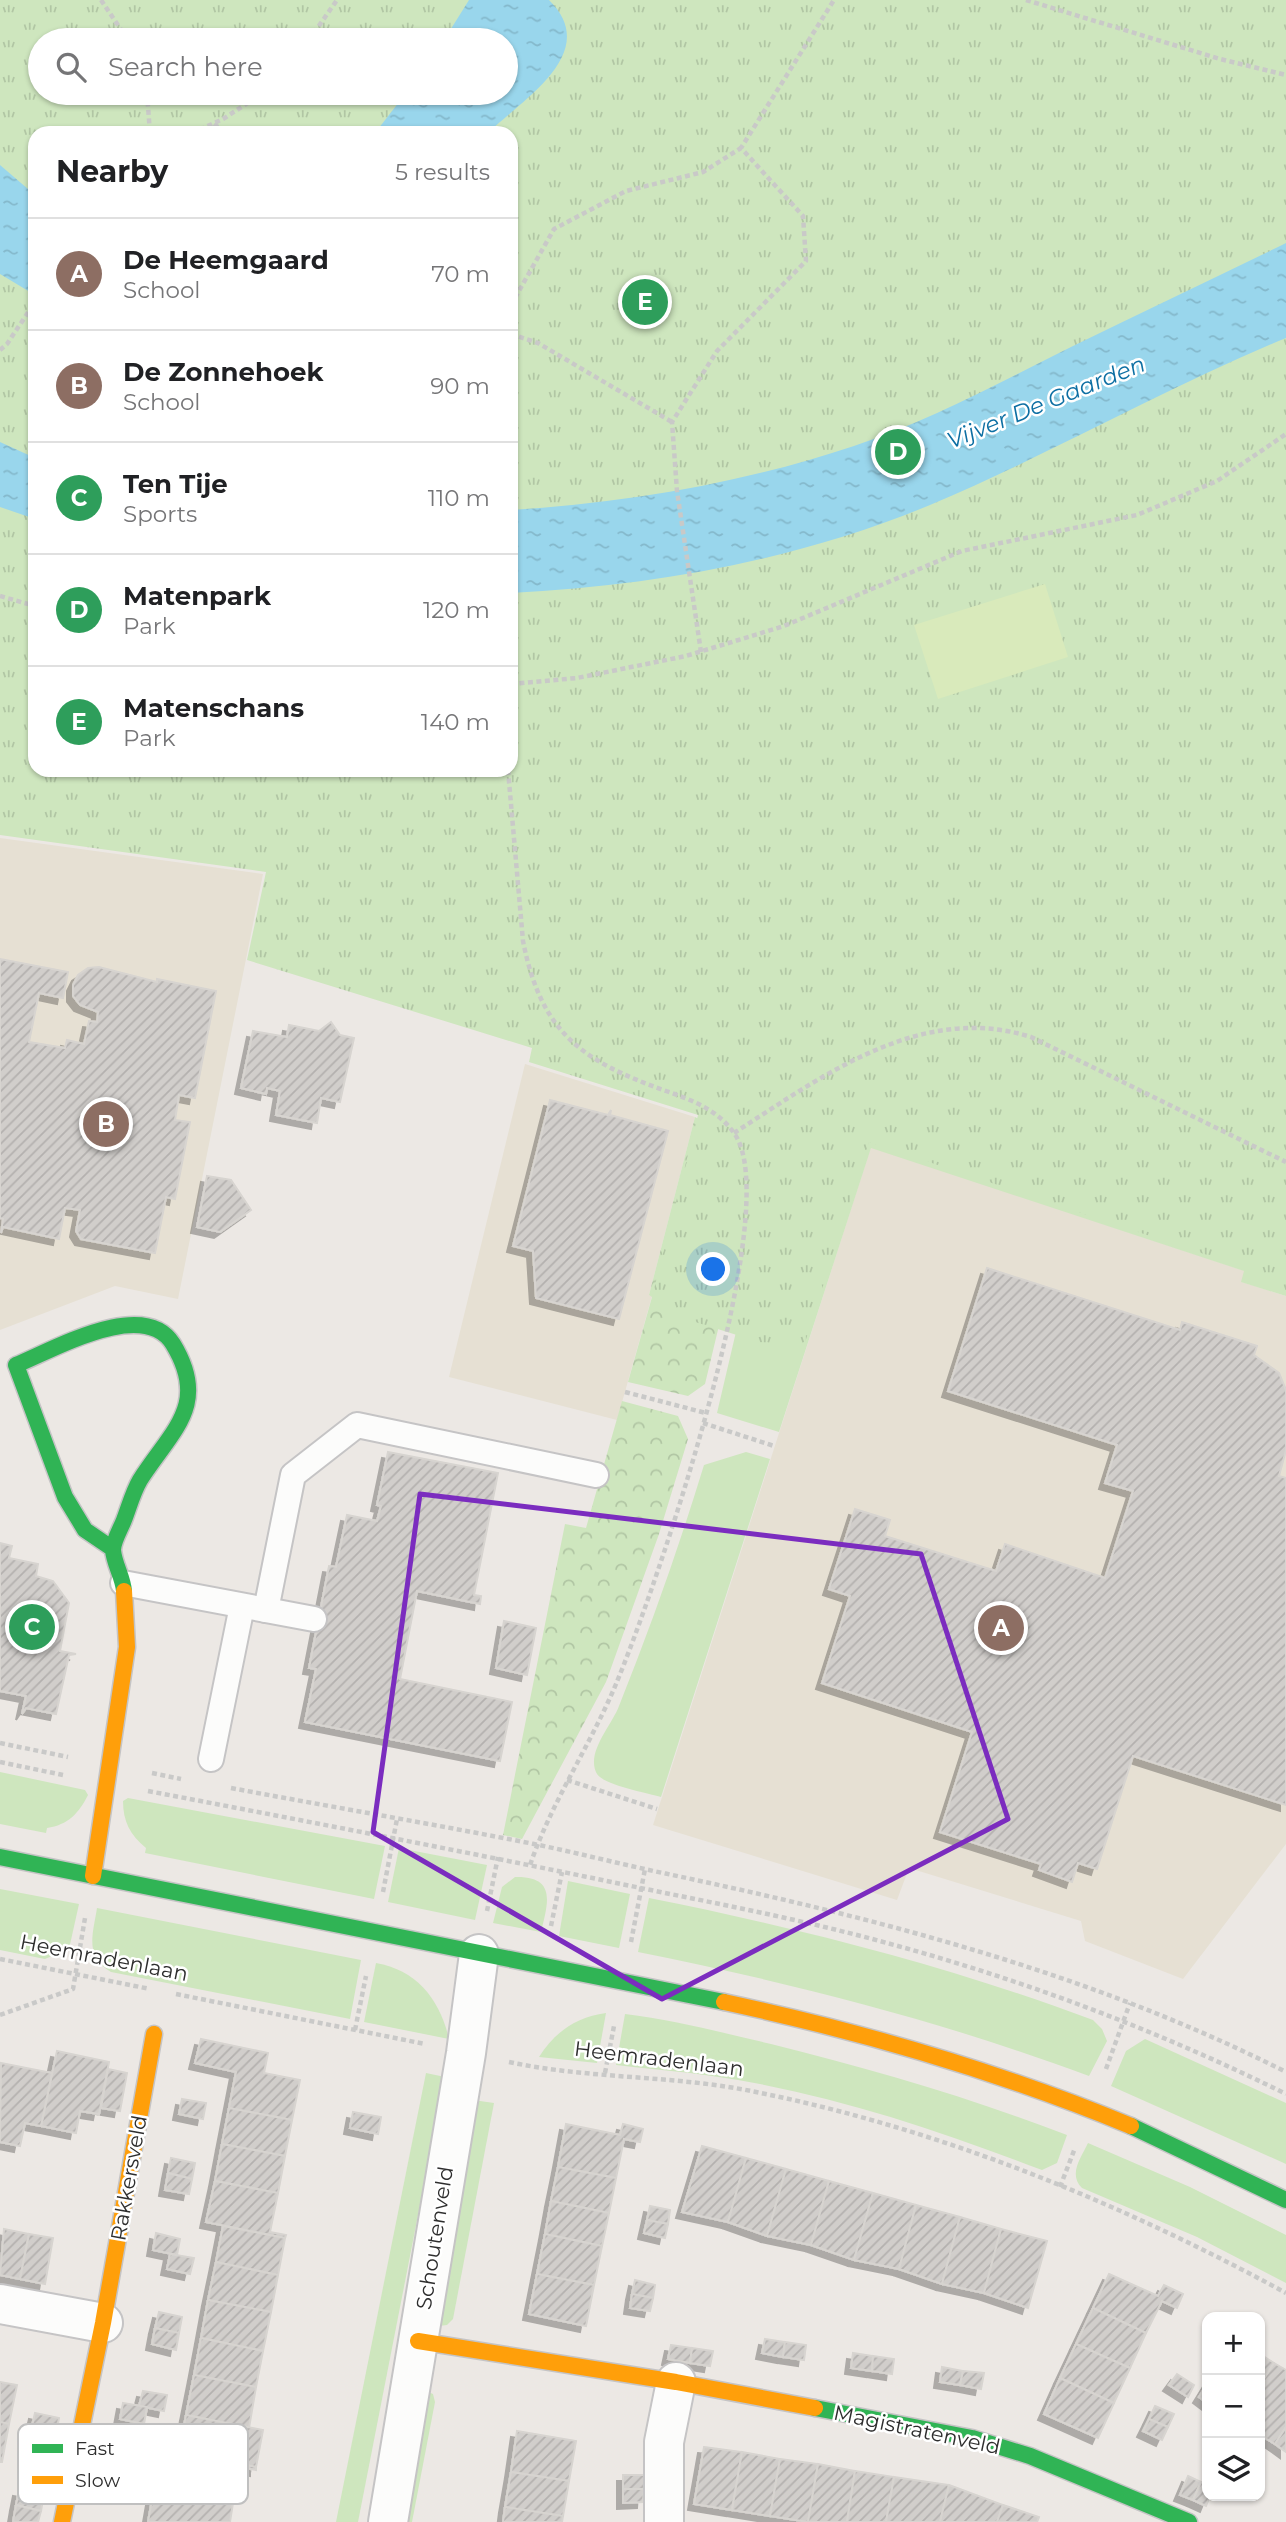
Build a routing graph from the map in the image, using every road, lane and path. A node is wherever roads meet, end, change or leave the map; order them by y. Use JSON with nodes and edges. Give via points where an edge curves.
{"nodes":[{"id":1,"x":101,"y":0,"type":"edge"},
{"id":2,"x":337,"y":0,"type":"edge"},
{"id":3,"x":834,"y":0,"type":"edge"},
{"id":4,"x":1026,"y":0,"type":"edge"},
{"id":5,"x":120,"y":28,"type":"edge"},
{"id":6,"x":317,"y":28,"type":"edge"},
{"id":7,"x":1286,"y":75,"type":"edge"},
{"id":8,"x":148,"y":105,"type":"edge"},
{"id":9,"x":245,"y":105,"type":"edge"},
{"id":10,"x":215,"y":124,"type":"dead end"},
{"id":11,"x":149,"y":126,"type":"edge"},
{"id":12,"x":207,"y":126,"type":"edge"},
{"id":13,"x":217,"y":126,"type":"edge"},
{"id":14,"x":741,"y":148,"type":"junction"},
{"id":15,"x":518,"y":293,"type":"edge"},
{"id":16,"x":28,"y":313,"type":"edge"},
{"id":17,"x":518,"y":336,"type":"edge"},
{"id":18,"x":0,"y":350,"type":"edge"},
{"id":19,"x":672,"y":422,"type":"junction"},
{"id":20,"x":1286,"y":434,"type":"edge"},
{"id":21,"x":0,"y":596,"type":"edge"},
{"id":22,"x":28,"y":604,"type":"edge"},
{"id":23,"x":701,"y":652,"type":"junction"},
{"id":24,"x":518,"y":683,"type":"edge"},
{"id":25,"x":509,"y":777,"type":"edge"},
{"id":26,"x":734,"y":1133,"type":"junction"},
{"id":27,"x":1286,"y":1162,"type":"edge"},
{"id":28,"x":625,"y":1392,"type":"dead end"},
{"id":29,"x":706,"y":1413,"type":"junction"},
{"id":30,"x":703,"y":1423,"type":"junction"},
{"id":31,"x":774,"y":1446,"type":"dead end"},
{"id":32,"x":596,"y":1475,"type":"dead end"},
{"id":33,"x":113,"y":1549,"type":"junction"},
{"id":34,"x":123,"y":1583,"type":"junction"},
{"id":35,"x":242,"y":1605,"type":"junction"},
{"id":36,"x":266,"y":1610,"type":"junction"},
{"id":37,"x":314,"y":1619,"type":"dead end"},
{"id":38,"x":0,"y":1743,"type":"edge"},
{"id":39,"x":211,"y":1759,"type":"dead end"},
{"id":40,"x":0,"y":1762,"type":"edge"},
{"id":41,"x":111,"y":1766,"type":"junction"},
{"id":42,"x":188,"y":1780,"type":"dead end"},
{"id":43,"x":567,"y":1780,"type":"junction"},
{"id":44,"x":108,"y":1784,"type":"junction"},
{"id":45,"x":227,"y":1788,"type":"dead end"},
{"id":46,"x":657,"y":1809,"type":"dead end"},
{"id":47,"x":537,"y":1845,"type":"junction"},
{"id":48,"x":0,"y":1857,"type":"edge"},
{"id":49,"x":498,"y":1857,"type":"junction"},
{"id":50,"x":530,"y":1865,"type":"junction"},
{"id":51,"x":562,"y":1872,"type":"junction"},
{"id":52,"x":93,"y":1876,"type":"junction"},
{"id":53,"x":479,"y":1954,"type":"junction"},
{"id":54,"x":0,"y":1959,"type":"edge"},
{"id":55,"x":543,"y":1968,"type":"junction"},
{"id":56,"x":76,"y":1974,"type":"junction"},
{"id":57,"x":160,"y":1991,"type":"dead end"},
{"id":58,"x":173,"y":1993,"type":"dead end"},
{"id":59,"x":1130,"y":2003,"type":"junction"},
{"id":60,"x":0,"y":2015,"type":"edge"},
{"id":61,"x":1124,"y":2022,"type":"junction"},
{"id":62,"x":154,"y":2034,"type":"dead end"},
{"id":63,"x":466,"y":2053,"type":"junction"},
{"id":64,"x":1286,"y":2072,"type":"edge"},
{"id":65,"x":1286,"y":2094,"type":"edge"},
{"id":66,"x":1286,"y":2200,"type":"edge"},
{"id":67,"x":1286,"y":2293,"type":"edge"},
{"id":68,"x":0,"y":2304,"type":"edge"},
{"id":69,"x":103,"y":2323,"type":"junction"},
{"id":70,"x":418,"y":2341,"type":"junction"},
{"id":71,"x":676,"y":2382,"type":"junction"},
{"id":72,"x":82,"y":2424,"type":"edge"},
{"id":73,"x":66,"y":2504,"type":"edge"},
{"id":74,"x":62,"y":2522,"type":"edge"},
{"id":75,"x":388,"y":2522,"type":"edge"},
{"id":76,"x":664,"y":2522,"type":"edge"},
{"id":77,"x":1189,"y":2522,"type":"edge"}],
"edges":[{"from":1,"to":5,"type":"path"},
{"from":2,"to":6,"type":"path"},
{"from":3,"to":14,"type":"path"},
{"from":4,"to":7,"type":"path"},
{"from":8,"to":11,"type":"path"},
{"from":9,"to":12,"type":"path"},
{"from":10,"to":13,"type":"path"},
{"from":14,"to":15,"type":"path","via":[[703,172],[626,191],[554,229]]},
{"from":14,"to":19,"type":"path","via":[[803,216],[806,261],[717,351]]},
{"from":16,"to":18,"type":"path"},
{"from":17,"to":19,"type":"path","via":[[538,342]]},
{"from":19,"to":23,"type":"path","via":[[677,491]]},
{"from":20,"to":23,"type":"path","via":[[1217,481],[1178,500],[1113,522],[962,551],[784,626]]},
{"from":21,"to":22,"type":"path"},
{"from":23,"to":24,"type":"path","via":[[637,668]]},
{"from":25,"to":26,"type":"path","via":[[523,941],[534,981],[558,1027],[597,1062],[709,1109]]},
{"from":26,"to":27,"type":"path","via":[[875,1050],[937,1031],[992,1028],[1031,1037]]},
{"from":26,"to":29,"type":"path","via":[[746,1170],[745,1219],[731,1314]]},
{"from":28,"to":29,"type":"path"},
{"from":29,"to":30,"type":"path"},
{"from":30,"to":31,"type":"path"},
{"from":30,"to":43,"type":"path","via":[[638,1627],[606,1706]]},
{"from":32,"to":36,"type":"lane","via":[[357,1425],[293,1475]]},
{"from":33,"to":33,"type":"street","via":[[138,1483],[184,1417],[190,1401],[186,1367],[170,1340],[157,1331],[127,1324],[16,1365],[65,1497],[85,1530]]},
{"from":33,"to":34,"type":"street"},
{"from":34,"to":35,"type":"lane"},
{"from":34,"to":41,"type":"street","via":[[127,1647]]},
{"from":35,"to":36,"type":"lane"},
{"from":35,"to":39,"type":"lane"},
{"from":36,"to":37,"type":"lane"},
{"from":38,"to":41,"type":"path"},
{"from":40,"to":44,"type":"path"},
{"from":41,"to":42,"type":"path"},
{"from":41,"to":44,"type":"street"},
{"from":43,"to":46,"type":"path"},
{"from":43,"to":47,"type":"path"},
{"from":44,"to":49,"type":"path"},
{"from":44,"to":52,"type":"street"},
{"from":45,"to":47,"type":"path"},
{"from":47,"to":50,"type":"path"},
{"from":47,"to":59,"type":"path","via":[[914,1931]]},
{"from":48,"to":52,"type":"street"},
{"from":49,"to":50,"type":"path"},
{"from":49,"to":53,"type":"path"},
{"from":50,"to":51,"type":"path"},
{"from":51,"to":55,"type":"path"},
{"from":51,"to":61,"type":"path","via":[[887,1943]]},
{"from":52,"to":53,"type":"street"},
{"from":52,"to":56,"type":"path"},
{"from":53,"to":55,"type":"street"},
{"from":53,"to":63,"type":"street","name":"Schoutenveld"},
{"from":54,"to":56,"type":"path","name":"Heemradenlaan"},
{"from":55,"to":66,"type":"street","via":[[738,2005],[922,2052],[1090,2109]]},
{"from":56,"to":57,"type":"path","name":"Heemradenlaan"},
{"from":56,"to":60,"type":"path","via":[[74,1989]]},
{"from":58,"to":63,"type":"path","name":"Heemradenlaan"},
{"from":59,"to":61,"type":"path"},
{"from":59,"to":64,"type":"path"},
{"from":61,"to":65,"type":"path"},
{"from":62,"to":69,"type":"street","name":"Rakkersveld"},
{"from":63,"to":67,"type":"path","name":"Heemradenlaan","via":[[520,2064],[706,2083],[883,2124],[974,2153],[1116,2210]]},
{"from":63,"to":70,"type":"street","name":"Schoutenveld"},
{"from":68,"to":69,"type":"street"},
{"from":69,"to":72,"type":"street","name":"Rakkersveld"},
{"from":70,"to":71,"type":"street","name":"Magistratenveld"},
{"from":70,"to":75,"type":"street","name":"Schoutenveld"},
{"from":71,"to":76,"type":"street","via":[[664,2442]]},
{"from":71,"to":77,"type":"street","name":"Magistratenveld","via":[[972,2438],[1030,2456]]},
{"from":73,"to":74,"type":"street","name":"Rakkersveld"}]}
